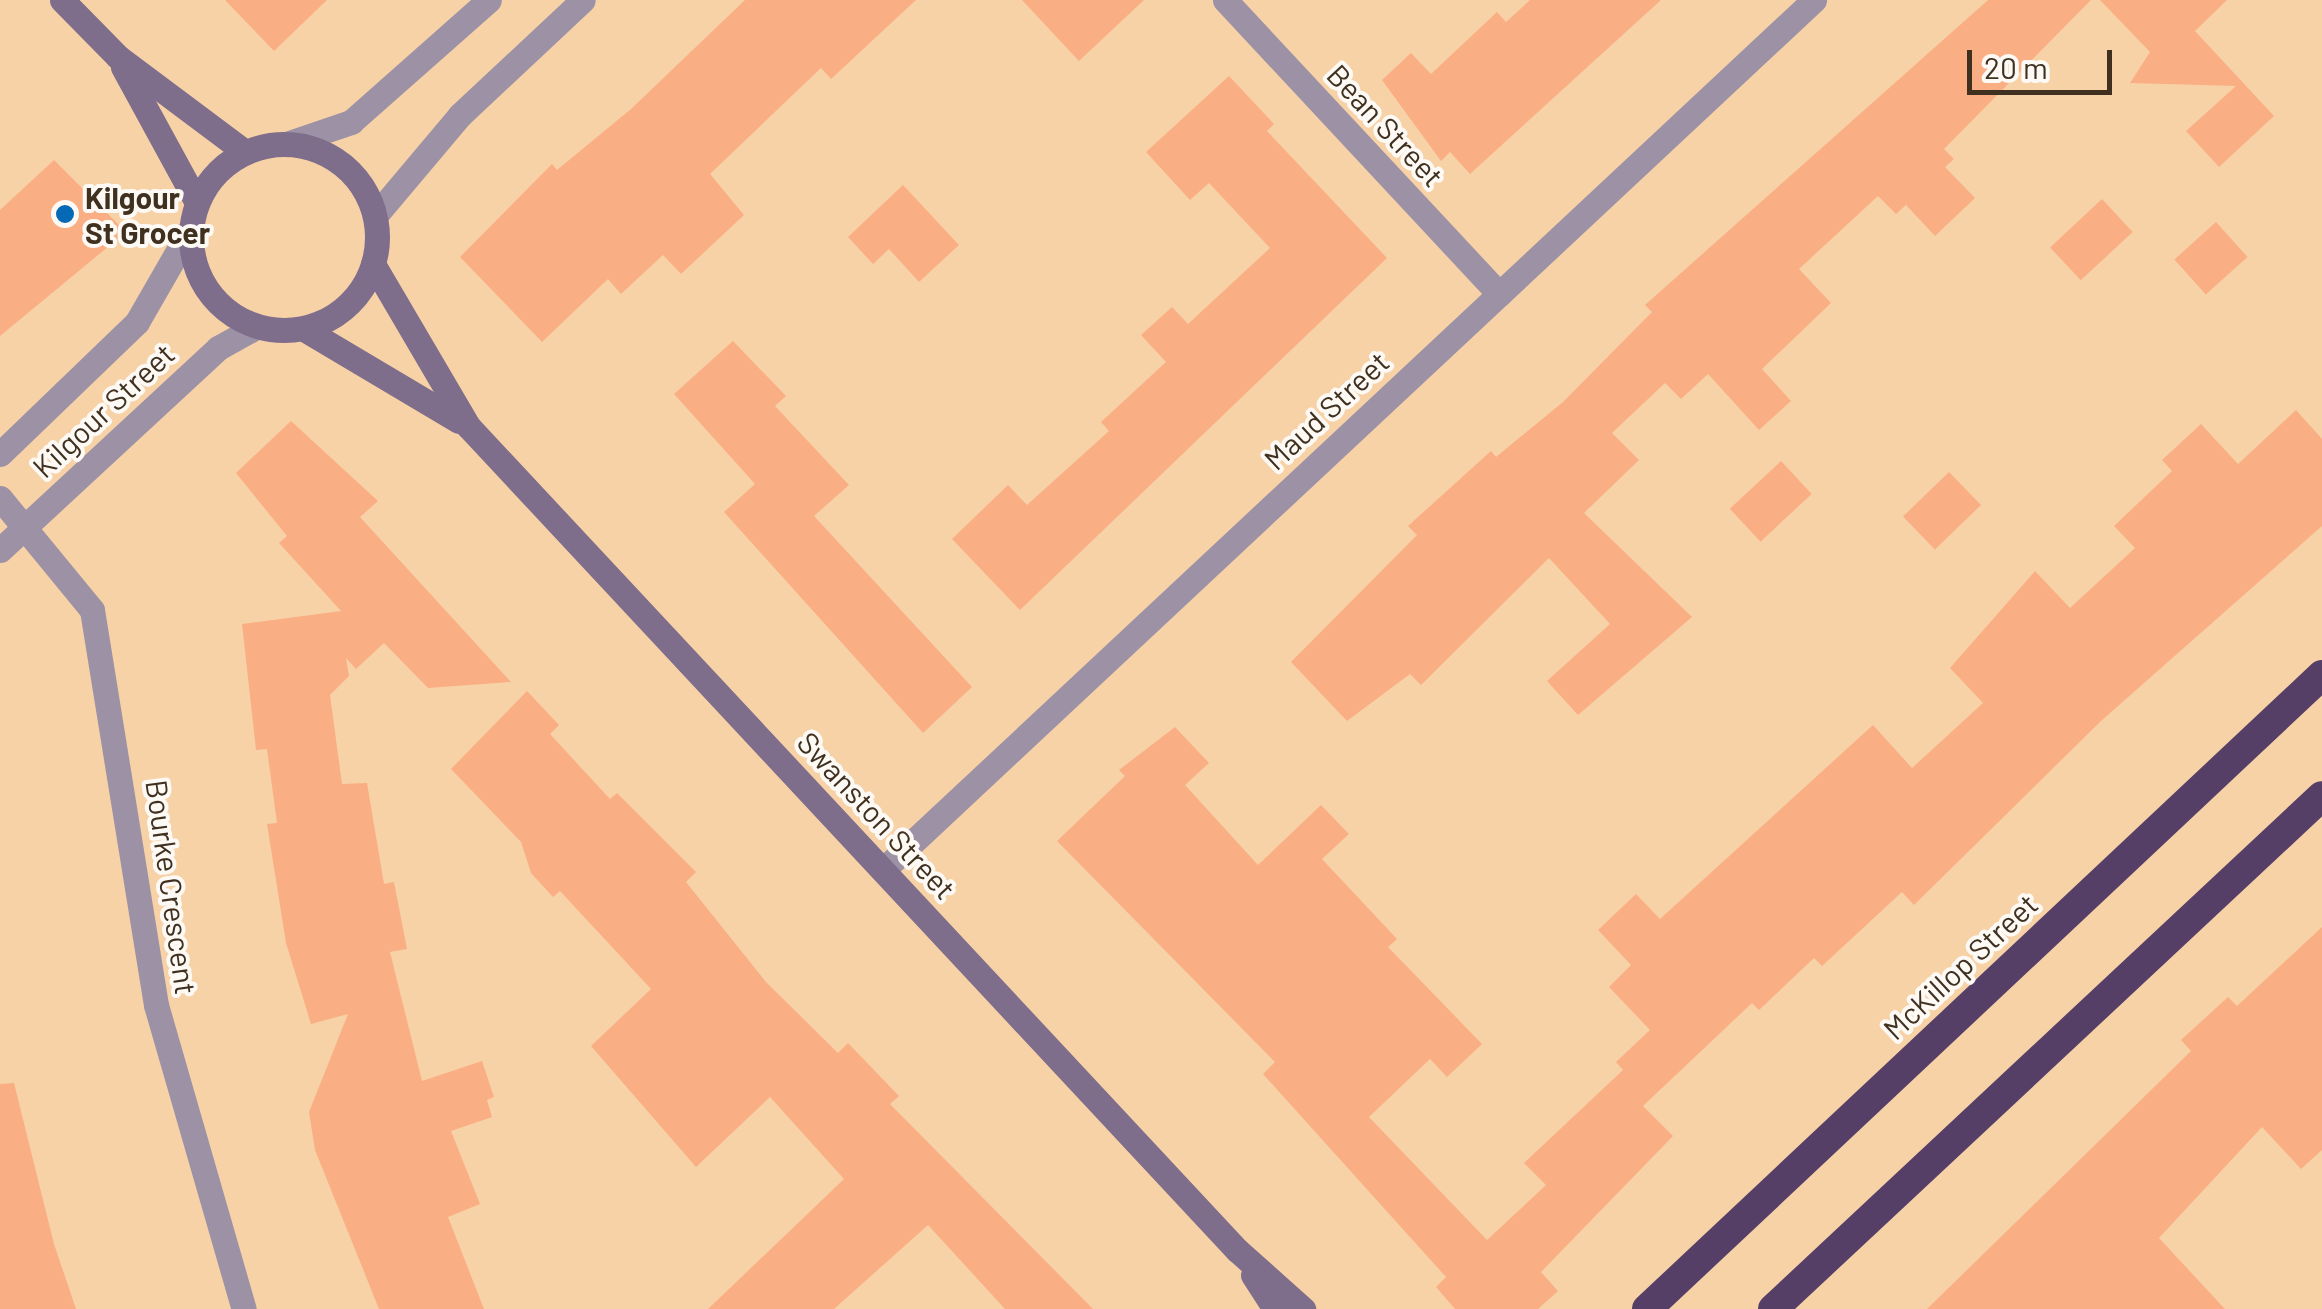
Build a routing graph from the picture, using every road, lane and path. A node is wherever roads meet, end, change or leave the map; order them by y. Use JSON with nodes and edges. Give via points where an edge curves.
{"nodes":[{"id":1,"x":62,"y":0,"type":"edge"},
{"id":2,"x":489,"y":0,"type":"edge"},
{"id":3,"x":583,"y":0,"type":"edge"},
{"id":4,"x":1226,"y":0,"type":"edge"},
{"id":5,"x":1814,"y":0,"type":"edge"},
{"id":6,"x":118,"y":57,"type":"junction"},
{"id":7,"x":286,"y":144,"type":"junction"},
{"id":8,"x":246,"y":152,"type":"junction"},
{"id":9,"x":194,"y":215,"type":"junction"},
{"id":10,"x":375,"y":216,"type":"junction"},
{"id":11,"x":374,"y":264,"type":"junction"},
{"id":12,"x":1499,"y":294,"type":"junction"},
{"id":13,"x":256,"y":326,"type":"junction"},
{"id":14,"x":304,"y":329,"type":"junction"},
{"id":15,"x":468,"y":426,"type":"junction"},
{"id":16,"x":0,"y":454,"type":"edge"},
{"id":17,"x":0,"y":498,"type":"edge"},
{"id":18,"x":25,"y":526,"type":"junction"},
{"id":19,"x":0,"y":550,"type":"edge"},
{"id":20,"x":2322,"y":674,"type":"edge"},
{"id":21,"x":2322,"y":796,"type":"edge"},
{"id":22,"x":884,"y":869,"type":"junction"},
{"id":23,"x":1238,"y":1250,"type":"junction"},
{"id":24,"x":244,"y":1309,"type":"edge"},
{"id":25,"x":1275,"y":1309,"type":"edge"},
{"id":26,"x":1304,"y":1309,"type":"edge"},
{"id":27,"x":1647,"y":1309,"type":"edge"},
{"id":28,"x":1773,"y":1309,"type":"edge"}],
"edges":[{"from":1,"to":6,"type":"street"},
{"from":2,"to":7,"type":"street","via":[[350,122]]},
{"from":3,"to":10,"type":"street","via":[[460,116]]},
{"from":4,"to":12,"type":"street","name":"Bean Street"},
{"from":5,"to":12,"type":"street","name":"Maud Street"},
{"from":6,"to":8,"type":"street"},
{"from":6,"to":9,"type":"street"},
{"from":7,"to":8,"type":"street"},
{"from":7,"to":10,"type":"street","via":[[343,165]]},
{"from":8,"to":9,"type":"street"},
{"from":9,"to":13,"type":"street","via":[[206,289]]},
{"from":9,"to":16,"type":"street","name":"Kilgour Street","via":[[137,322]]},
{"from":10,"to":11,"type":"street"},
{"from":11,"to":14,"type":"street","via":[[347,306]]},
{"from":11,"to":15,"type":"street","name":"Swanston Street"},
{"from":12,"to":22,"type":"street","name":"Maud Street"},
{"from":13,"to":14,"type":"street"},
{"from":13,"to":18,"type":"street","name":"Kilgour Street","via":[[218,348]]},
{"from":14,"to":15,"type":"street","name":"Swanston Street"},
{"from":15,"to":22,"type":"street","name":"Swanston Street"},
{"from":17,"to":18,"type":"street","name":"Bourke Crescent"},
{"from":18,"to":19,"type":"street","name":"Kilgour Street"},
{"from":18,"to":24,"type":"street","name":"Bourke Crescent","via":[[73,577],[97,627],[156,1005],[192,1154]]},
{"from":20,"to":27,"type":"highway","name":"McKillop Street"},
{"from":21,"to":28,"type":"highway"},
{"from":22,"to":23,"type":"street","name":"Swanston Street"},
{"from":23,"to":25,"type":"street","name":"Swanston Street"},
{"from":23,"to":26,"type":"street","name":"Swanston Street"}]}
